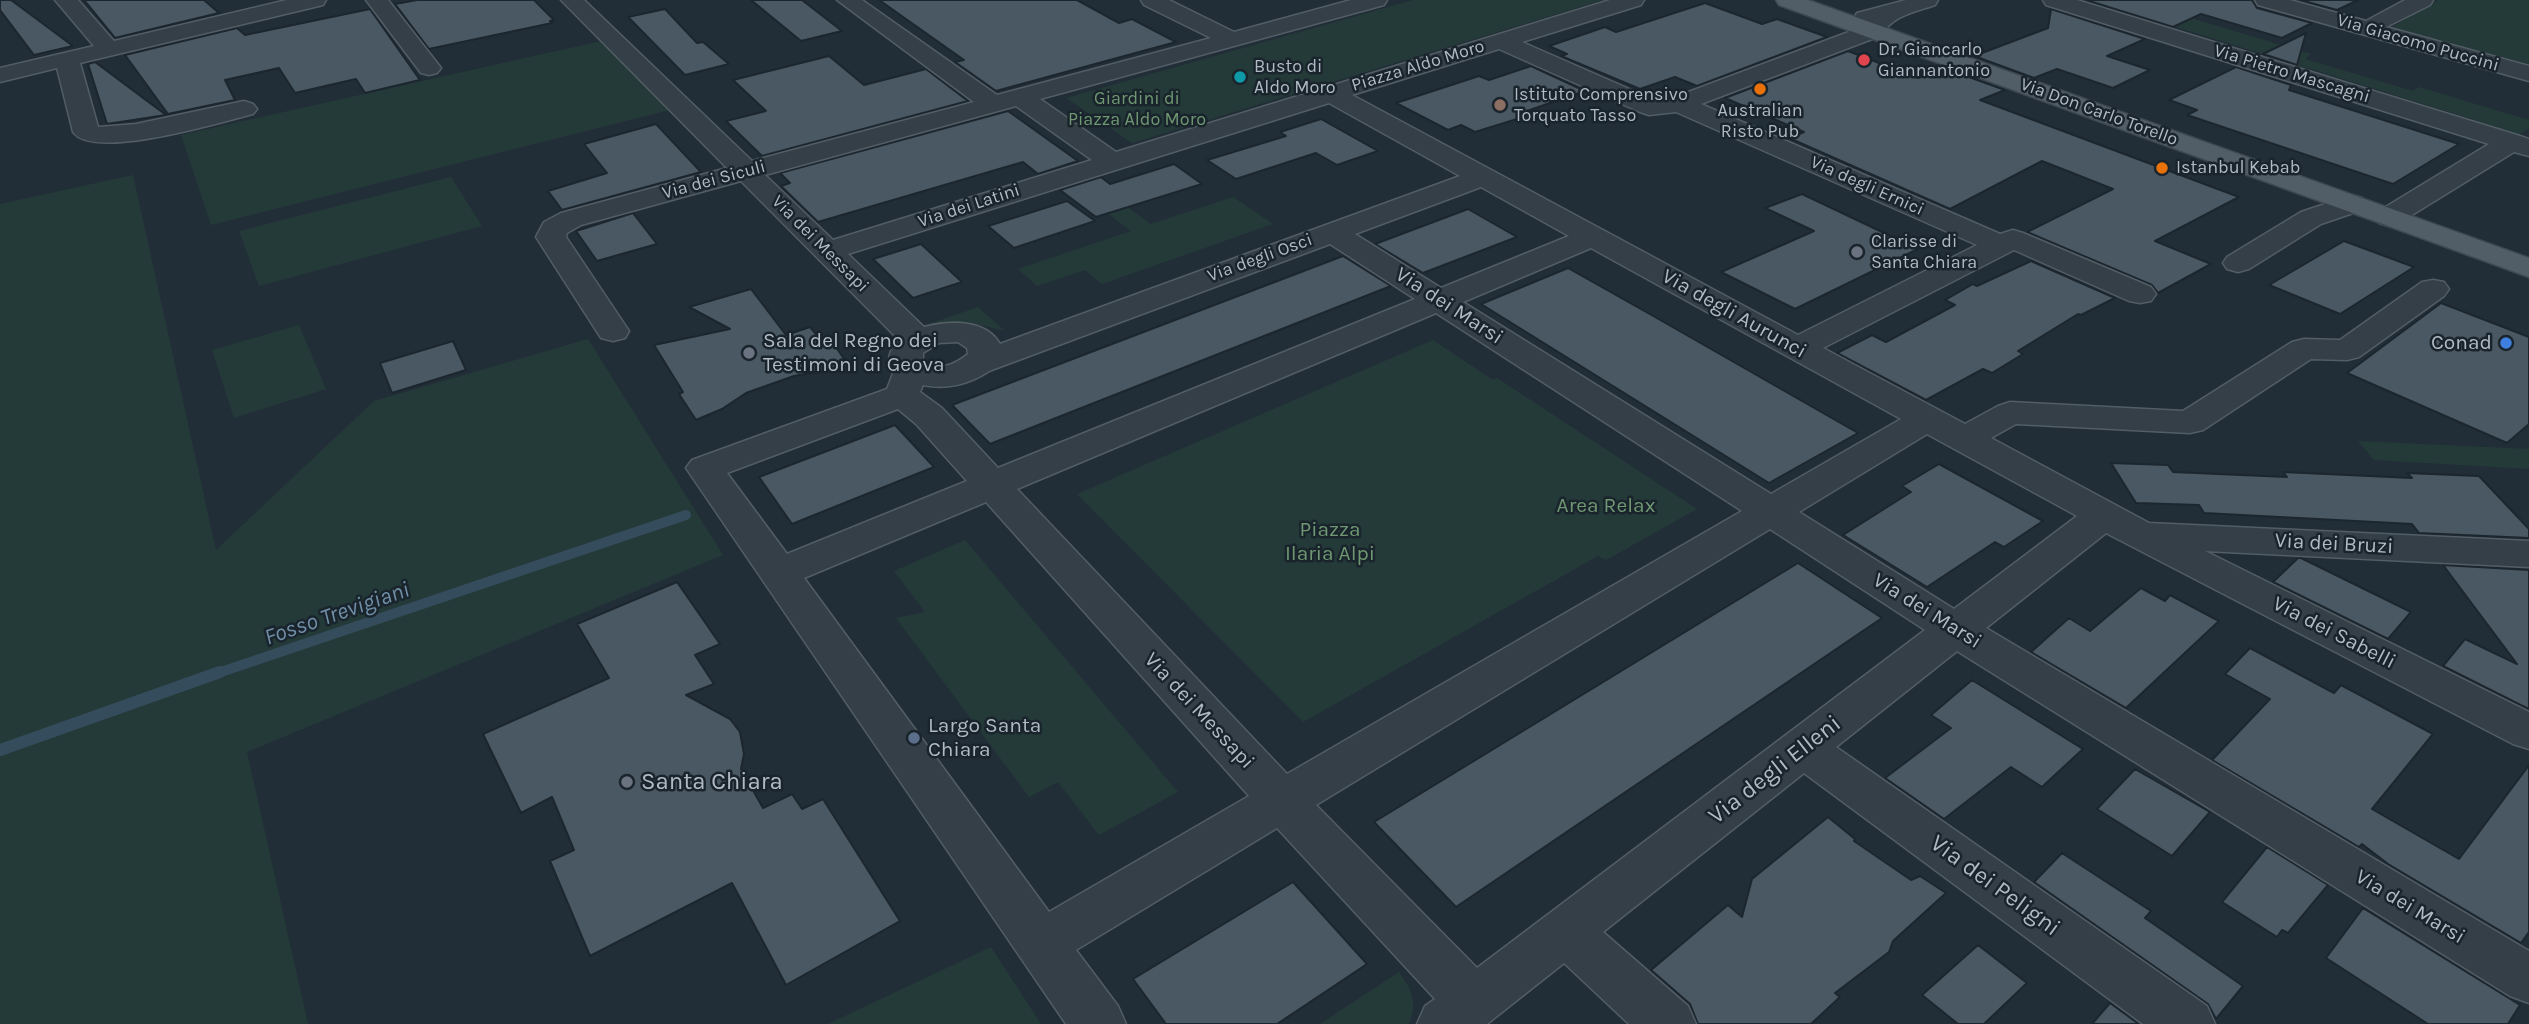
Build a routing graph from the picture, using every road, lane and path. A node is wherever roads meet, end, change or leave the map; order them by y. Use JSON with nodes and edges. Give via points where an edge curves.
{"nodes":[{"id":1,"x":66,"y":0,"type":"edge"},
{"id":2,"x":315,"y":0,"type":"edge"},
{"id":3,"x":377,"y":0,"type":"edge"},
{"id":4,"x":572,"y":0,"type":"edge"},
{"id":5,"x":848,"y":0,"type":"edge"},
{"id":6,"x":1152,"y":0,"type":"edge"},
{"id":7,"x":1376,"y":0,"type":"edge"},
{"id":8,"x":1633,"y":0,"type":"edge"},
{"id":9,"x":1787,"y":0,"type":"edge"},
{"id":10,"x":1927,"y":0,"type":"edge"},
{"id":11,"x":2054,"y":0,"type":"edge"},
{"id":12,"x":2266,"y":0,"type":"edge"},
{"id":13,"x":2422,"y":0,"type":"edge"},
{"id":14,"x":248,"y":7,"type":"edge"},
{"id":15,"x":1881,"y":22,"type":"junction"},
{"id":16,"x":2376,"y":23,"type":"dead end"},
{"id":17,"x":1231,"y":39,"type":"junction"},
{"id":18,"x":1500,"y":41,"type":"junction"},
{"id":19,"x":109,"y":49,"type":"junction"},
{"id":20,"x":67,"y":59,"type":"junction"},
{"id":21,"x":429,"y":68,"type":"dead end"},
{"id":22,"x":2529,"y":74,"type":"edge"},
{"id":23,"x":0,"y":75,"type":"edge"},
{"id":24,"x":1329,"y":93,"type":"junction"},
{"id":25,"x":1019,"y":96,"type":"junction"},
{"id":26,"x":992,"y":103,"type":"junction"},
{"id":27,"x":1679,"y":104,"type":"junction"},
{"id":28,"x":244,"y":108,"type":"dead end"},
{"id":29,"x":2523,"y":145,"type":"edge"},
{"id":30,"x":1111,"y":161,"type":"junction"},
{"id":31,"x":748,"y":171,"type":"junction"},
{"id":32,"x":1482,"y":177,"type":"junction"},
{"id":33,"x":2352,"y":204,"type":"junction"},
{"id":34,"x":2389,"y":217,"type":"junction"},
{"id":35,"x":1332,"y":232,"type":"junction"},
{"id":36,"x":1592,"y":237,"type":"junction"},
{"id":37,"x":2001,"y":244,"type":"junction"},
{"id":38,"x":827,"y":251,"type":"junction"},
{"id":39,"x":2238,"y":263,"type":"dead end"},
{"id":40,"x":2529,"y":268,"type":"edge"},
{"id":41,"x":2433,"y":289,"type":"dead end"},
{"id":42,"x":2140,"y":294,"type":"dead end"},
{"id":43,"x":1438,"y":300,"type":"junction"},
{"id":44,"x":613,"y":331,"type":"dead end"},
{"id":45,"x":1798,"y":348,"type":"junction"},
{"id":46,"x":981,"y":353,"type":"junction"},
{"id":47,"x":921,"y":380,"type":"junction"},
{"id":48,"x":1927,"y":419,"type":"junction"},
{"id":49,"x":1964,"y":439,"type":"junction"},
{"id":50,"x":992,"y":484,"type":"junction"},
{"id":51,"x":1769,"y":511,"type":"junction"},
{"id":52,"x":2122,"y":525,"type":"junction"},
{"id":53,"x":2529,"y":554,"type":"edge"},
{"id":54,"x":778,"y":573,"type":"junction"},
{"id":55,"x":1955,"y":631,"type":"junction"},
{"id":56,"x":2529,"y":732,"type":"edge"},
{"id":57,"x":1803,"y":748,"type":"junction"},
{"id":58,"x":1282,"y":801,"type":"junction"},
{"id":59,"x":1565,"y":931,"type":"junction"},
{"id":60,"x":1042,"y":943,"type":"junction"},
{"id":61,"x":2529,"y":979,"type":"edge"},
{"id":62,"x":1460,"y":1013,"type":"edge"},
{"id":63,"x":1098,"y":1024,"type":"edge"},
{"id":64,"x":1668,"y":1024,"type":"edge"},
{"id":65,"x":2187,"y":1024,"type":"edge"}],
"edges":[{"from":1,"to":19,"type":"street"},
{"from":2,"to":14,"type":"street"},
{"from":3,"to":21,"type":"street"},
{"from":4,"to":31,"type":"street","name":"Via dei Messapi"},
{"from":5,"to":26,"type":"street"},
{"from":6,"to":17,"type":"street"},
{"from":7,"to":17,"type":"street"},
{"from":8,"to":18,"type":"street","name":"Piazza Aldo Moro"},
{"from":9,"to":15,"type":"main road","name":"Via Don Carlo Torello","via":[[1832,16]]},
{"from":10,"to":15,"type":"street"},
{"from":11,"to":29,"type":"street","name":"Via Pietro Mascagni"},
{"from":12,"to":22,"type":"street","name":"Via Giacomo Puccini"},
{"from":13,"to":16,"type":"street"},
{"from":14,"to":19,"type":"street"},
{"from":15,"to":27,"type":"street"},
{"from":15,"to":33,"type":"main road","name":"Via Don Carlo Torello"},
{"from":17,"to":25,"type":"street"},
{"from":18,"to":24,"type":"street","name":"Piazza Aldo Moro"},
{"from":18,"to":27,"type":"street","name":"Via degli Ernici","via":[[1649,107]]},
{"from":19,"to":20,"type":"street"},
{"from":20,"to":23,"type":"street"},
{"from":20,"to":28,"type":"street","via":[[86,132],[92,136],[112,137]]},
{"from":24,"to":30,"type":"street","name":"Piazza Aldo Moro"},
{"from":24,"to":32,"type":"street","name":"Via degli Aurunci"},
{"from":25,"to":26,"type":"street"},
{"from":25,"to":30,"type":"street"},
{"from":26,"to":31,"type":"street","name":"Via dei Siculi"},
{"from":27,"to":37,"type":"street","name":"Via degli Ernici"},
{"from":29,"to":34,"type":"street"},
{"from":30,"to":38,"type":"street","name":"Via dei Latini"},
{"from":31,"to":38,"type":"street","name":"Via dei Messapi"},
{"from":31,"to":44,"type":"street","name":"Via dei Siculi","via":[[571,219],[554,228],[551,237]]},
{"from":32,"to":35,"type":"street","name":"Via degli Osci"},
{"from":32,"to":36,"type":"street","name":"Via degli Aurunci"},
{"from":33,"to":34,"type":"main road","name":"Via Don Carlo Torello"},
{"from":33,"to":39,"type":"street","via":[[2311,219]]},
{"from":34,"to":40,"type":"main road","name":"Via Don Carlo Torello"},
{"from":35,"to":43,"type":"street","name":"Via dei Marsi"},
{"from":35,"to":46,"type":"street","name":"Via degli Osci","via":[[1038,339]]},
{"from":36,"to":43,"type":"street"},
{"from":36,"to":45,"type":"street","name":"Via degli Aurunci"},
{"from":37,"to":42,"type":"street","name":"Via degli Ernici","via":[[2013,239]]},
{"from":37,"to":45,"type":"street"},
{"from":38,"to":47,"type":"street","name":"Via dei Messapi"},
{"from":41,"to":49,"type":"street","via":[[2347,350],[2304,349],[2190,422],[2010,413]]},
{"from":43,"to":50,"type":"street"},
{"from":43,"to":51,"type":"street","name":"Via dei Marsi"},
{"from":45,"to":48,"type":"street","name":"Via degli Aurunci"},
{"from":46,"to":47,"type":"street","name":"Via degli Osci","via":[[964,372]]},
{"from":46,"to":47,"type":"street","via":[[976,338],[955,332],[929,335]]},
{"from":47,"to":50,"type":"street","name":"Via dei Messapi"},
{"from":47,"to":54,"type":"street","via":[[705,468]]},
{"from":48,"to":49,"type":"street","name":"Via degli Aurunci"},
{"from":48,"to":51,"type":"street"},
{"from":49,"to":52,"type":"street","name":"Via degli Aurunci"},
{"from":50,"to":54,"type":"street"},
{"from":50,"to":58,"type":"street","name":"Via dei Messapi"},
{"from":51,"to":55,"type":"street","name":"Via dei Marsi"},
{"from":51,"to":58,"type":"street"},
{"from":52,"to":53,"type":"street","name":"Via dei Bruzi"},
{"from":52,"to":55,"type":"street","name":"Via degli Elleni"},
{"from":52,"to":56,"type":"street","name":"Via dei Sabelli"},
{"from":54,"to":60,"type":"street"},
{"from":55,"to":57,"type":"street","name":"Via degli Elleni"},
{"from":55,"to":61,"type":"street","name":"Via dei Marsi"},
{"from":57,"to":59,"type":"street","name":"Via degli Elleni"},
{"from":57,"to":65,"type":"street","name":"Via dei Peligni"},
{"from":58,"to":60,"type":"street"},
{"from":58,"to":62,"type":"street","name":"Via dei Messapi"},
{"from":59,"to":62,"type":"street","name":"Via degli Elleni"},
{"from":59,"to":64,"type":"street"},
{"from":60,"to":63,"type":"street"}]}
